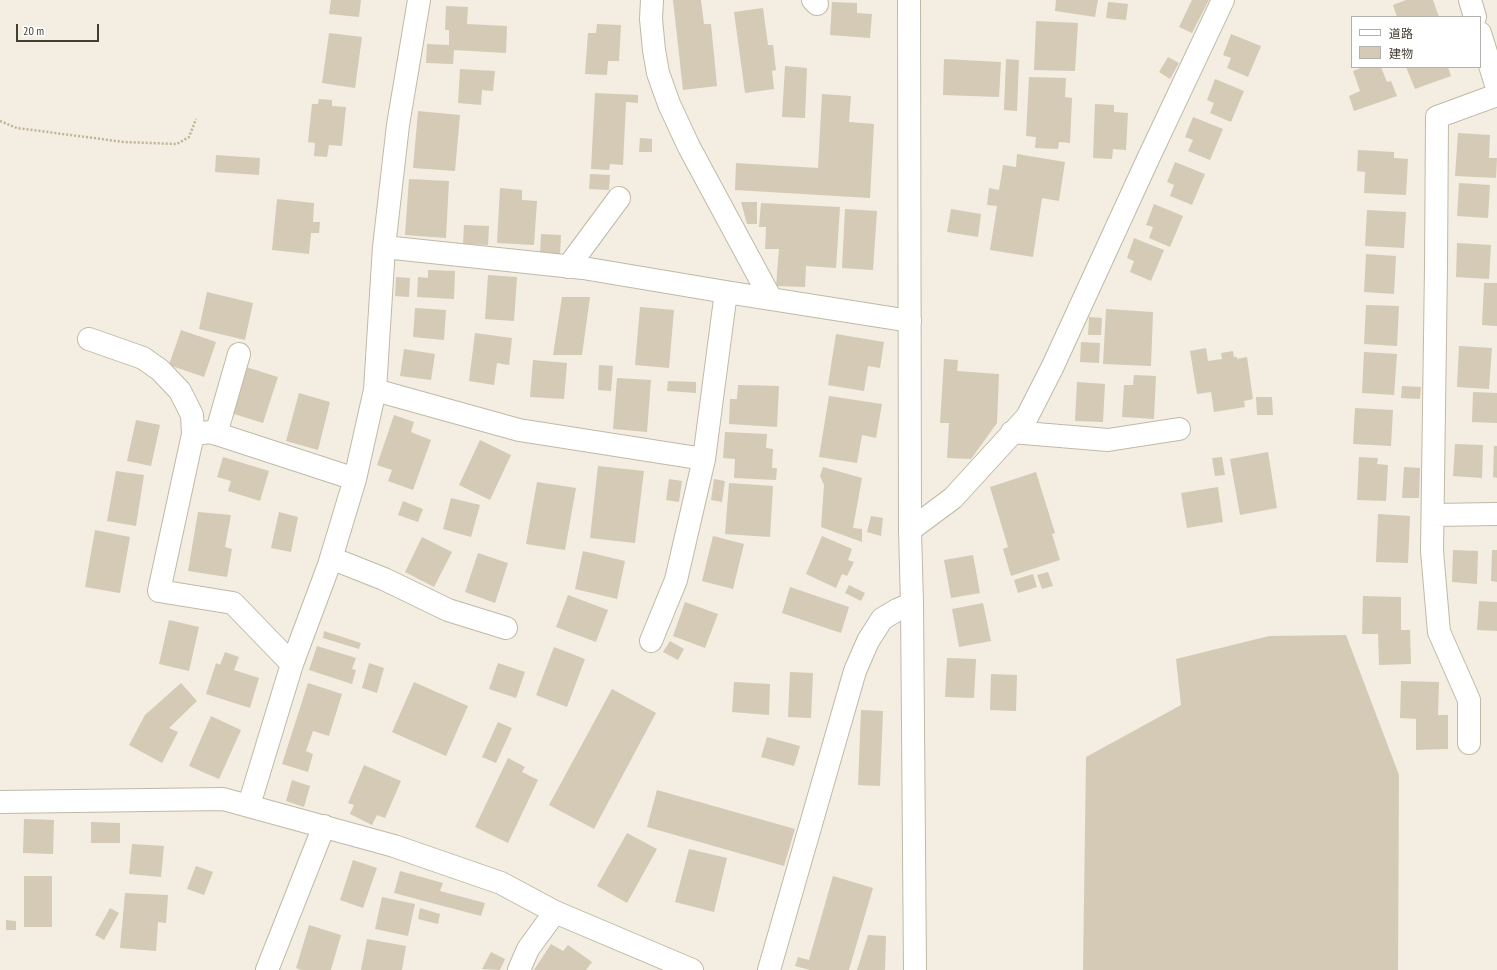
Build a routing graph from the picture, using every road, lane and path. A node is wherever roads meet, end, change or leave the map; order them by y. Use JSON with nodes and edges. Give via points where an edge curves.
{"nodes":[{"id":1,"x":420,"y":0,"type":"edge"},
{"id":2,"x":652,"y":0,"type":"edge"},
{"id":3,"x":909,"y":0,"type":"edge"},
{"id":4,"x":1224,"y":0,"type":"edge"},
{"id":5,"x":1470,"y":0,"type":"edge"},
{"id":6,"x":1475,"y":16,"type":"edge"},
{"id":7,"x":1481,"y":36,"type":"edge"},
{"id":8,"x":1497,"y":88,"type":"edge"},
{"id":9,"x":1497,"y":95,"type":"edge"},
{"id":10,"x":196,"y":119,"type":"dead end"},
{"id":11,"x":0,"y":121,"type":"edge"},
{"id":12,"x":619,"y":198,"type":"dead end"},
{"id":13,"x":384,"y":247,"type":"junction"},
{"id":14,"x":568,"y":267,"type":"junction"},
{"id":15,"x":726,"y":292,"type":"junction"},
{"id":16,"x":771,"y":299,"type":"junction"},
{"id":17,"x":910,"y":321,"type":"junction"},
{"id":18,"x":89,"y":339,"type":"dead end"},
{"id":19,"x":239,"y":354,"type":"dead end"},
{"id":20,"x":375,"y":390,"type":"junction"},
{"id":21,"x":1179,"y":429,"type":"dead end"},
{"id":22,"x":1012,"y":432,"type":"junction"},
{"id":23,"x":193,"y":434,"type":"junction"},
{"id":24,"x":216,"y":434,"type":"junction"},
{"id":25,"x":704,"y":459,"type":"junction"},
{"id":26,"x":356,"y":479,"type":"junction"},
{"id":27,"x":1497,"y":514,"type":"edge"},
{"id":28,"x":1433,"y":515,"type":"junction"},
{"id":29,"x":910,"y":530,"type":"junction"},
{"id":30,"x":331,"y":558,"type":"junction"},
{"id":31,"x":912,"y":604,"type":"junction"},
{"id":32,"x":506,"y":628,"type":"dead end"},
{"id":33,"x":651,"y":641,"type":"dead end"},
{"id":34,"x":292,"y":664,"type":"junction"},
{"id":35,"x":1469,"y":743,"type":"dead end"},
{"id":36,"x":0,"y":802,"type":"edge"},
{"id":37,"x":249,"y":805,"type":"junction"},
{"id":38,"x":324,"y":826,"type":"junction"},
{"id":39,"x":555,"y":912,"type":"junction"},
{"id":40,"x":267,"y":970,"type":"edge"},
{"id":41,"x":519,"y":970,"type":"edge"},
{"id":42,"x":692,"y":970,"type":"edge"},
{"id":43,"x":769,"y":970,"type":"edge"},
{"id":44,"x":915,"y":970,"type":"edge"}],
"edges":[{"from":1,"to":13,"type":"street","via":[[398,126]]},
{"from":2,"to":16,"type":"street","via":[[654,50],[658,73],[669,104],[689,147]]},
{"from":3,"to":17,"type":"street"},
{"from":4,"to":22,"type":"street","via":[[1052,368],[1027,417]]},
{"from":5,"to":6,"type":"street"},
{"from":7,"to":8,"type":"street"},
{"from":9,"to":28,"type":"street","via":[[1437,117]]},
{"from":10,"to":11,"type":"path","via":[[189,137],[177,144],[124,142],[70,135],[17,128]]},
{"from":12,"to":14,"type":"street"},
{"from":13,"to":14,"type":"street"},
{"from":13,"to":20,"type":"street"},
{"from":14,"to":15,"type":"street"},
{"from":15,"to":16,"type":"street"},
{"from":15,"to":25,"type":"street"},
{"from":16,"to":17,"type":"street"},
{"from":17,"to":29,"type":"street"},
{"from":18,"to":23,"type":"street","via":[[143,358],[160,370],[180,391],[192,415]]},
{"from":19,"to":24,"type":"street"},
{"from":20,"to":25,"type":"street","via":[[519,430]]},
{"from":20,"to":26,"type":"street"},
{"from":21,"to":22,"type":"street","via":[[1108,440]]},
{"from":22,"to":29,"type":"street","via":[[953,498]]},
{"from":23,"to":24,"type":"street"},
{"from":23,"to":34,"type":"street","via":[[159,591],[233,603]]},
{"from":24,"to":26,"type":"street"},
{"from":25,"to":33,"type":"street","via":[[676,580]]},
{"from":26,"to":30,"type":"street"},
{"from":27,"to":28,"type":"street"},
{"from":28,"to":35,"type":"street","via":[[1432,551],[1439,632],[1469,700]]},
{"from":29,"to":31,"type":"street"},
{"from":30,"to":32,"type":"street","via":[[384,579],[448,610]]},
{"from":30,"to":34,"type":"street"},
{"from":31,"to":43,"type":"street","via":[[882,619],[868,641],[855,671]]},
{"from":31,"to":44,"type":"street"},
{"from":34,"to":37,"type":"street"},
{"from":36,"to":37,"type":"street","via":[[223,798]]},
{"from":37,"to":38,"type":"street"},
{"from":38,"to":39,"type":"street","via":[[394,846],[501,883]]},
{"from":38,"to":40,"type":"street"},
{"from":39,"to":41,"type":"street","via":[[528,949]]},
{"from":39,"to":42,"type":"street"}]}
